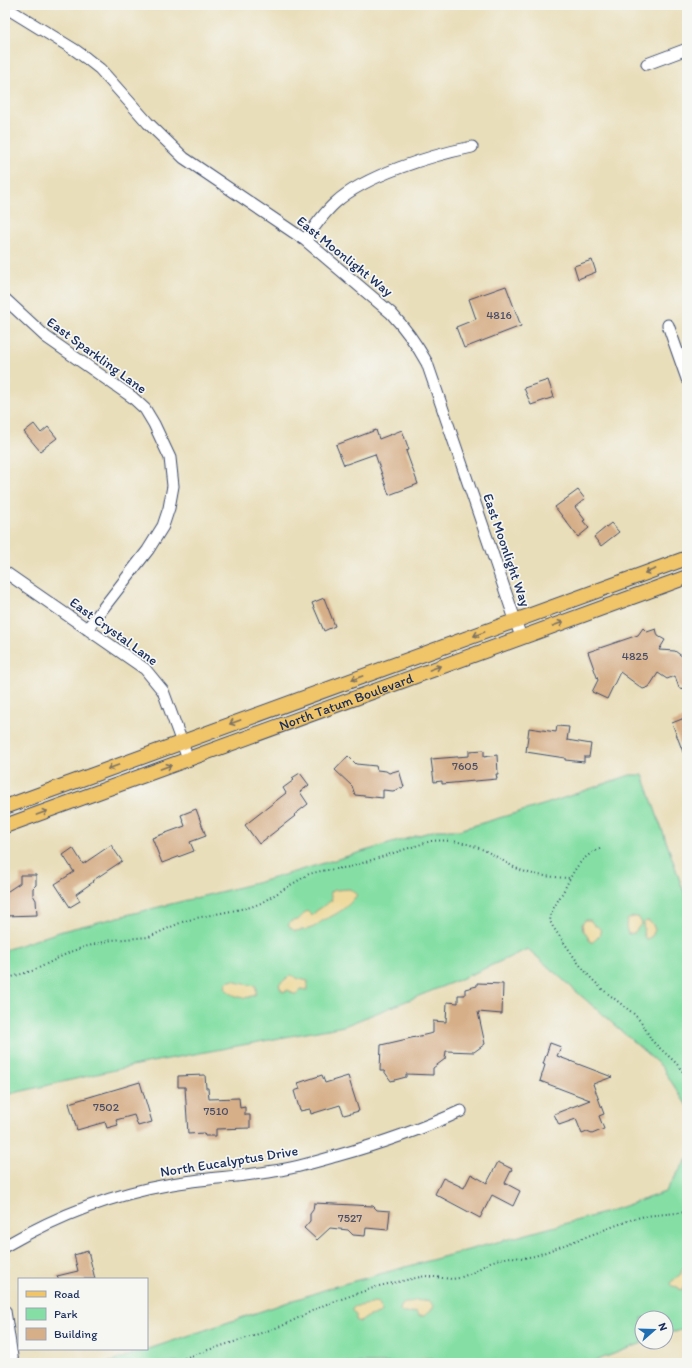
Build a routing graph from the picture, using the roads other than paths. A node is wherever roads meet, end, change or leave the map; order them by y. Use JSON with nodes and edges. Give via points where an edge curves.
{"nodes":[{"id":1,"x":5,"y":7,"type":"edge"},
{"id":2,"x":687,"y":49,"type":"edge"},
{"id":3,"x":647,"y":64,"type":"dead end"},
{"id":4,"x":472,"y":146,"type":"dead end"},
{"id":5,"x":305,"y":240,"type":"junction"},
{"id":6,"x":5,"y":299,"type":"edge"},
{"id":7,"x":668,"y":325,"type":"dead end"},
{"id":8,"x":687,"y":379,"type":"edge"},
{"id":9,"x":687,"y":558,"type":"edge"},
{"id":10,"x":5,"y":572,"type":"edge"},
{"id":11,"x":687,"y":577,"type":"edge"},
{"id":12,"x":516,"y":620,"type":"junction"},
{"id":13,"x":87,"y":629,"type":"junction"},
{"id":14,"x":521,"y":637,"type":"junction"},
{"id":15,"x":181,"y":742,"type":"junction"},
{"id":16,"x":188,"y":759,"type":"junction"},
{"id":17,"x":5,"y":807,"type":"edge"},
{"id":18,"x":5,"y":826,"type":"edge"},
{"id":19,"x":461,"y":1111,"type":"dead end"},
{"id":20,"x":5,"y":1246,"type":"edge"},
{"id":21,"x":5,"y":1311,"type":"edge"},
{"id":22,"x":13,"y":1363,"type":"edge"}],
"edges":[{"from":1,"to":5,"type":"street","name":"East Moonlight Way","via":[[75,50],[100,69],[148,124],[184,158]]},
{"from":2,"to":3,"type":"street"},
{"from":4,"to":5,"type":"street","via":[[444,152],[374,179],[349,192],[335,203]]},
{"from":5,"to":12,"type":"street","name":"East Moonlight Way","via":[[391,313],[419,348],[427,363]]},
{"from":6,"to":13,"type":"street","name":"East Sparkling Lane","via":[[46,337],[132,397],[145,409],[170,458],[173,486],[163,526],[148,550]]},
{"from":7,"to":8,"type":"street"},
{"from":9,"to":12,"type":"main road","name":"North Tatum Boulevard","one_way":true},
{"from":10,"to":13,"type":"street","name":"East Crystal Lane"},
{"from":14,"to":11,"type":"main road","name":"North Tatum Boulevard","one_way":true},
{"from":12,"to":14,"type":"street","name":"East Moonlight Way"},
{"from":12,"to":15,"type":"main road","name":"North Tatum Boulevard","one_way":true},
{"from":13,"to":15,"type":"street","name":"East Crystal Lane","via":[[155,680],[163,691]]},
{"from":16,"to":14,"type":"main road","name":"North Tatum Boulevard","one_way":true},
{"from":15,"to":16,"type":"street","name":"East Crystal Lane"},
{"from":15,"to":17,"type":"main road","name":"North Tatum Boulevard","one_way":true},
{"from":18,"to":16,"type":"main road","name":"North Tatum Boulevard","one_way":true},
{"from":19,"to":20,"type":"street","name":"North Eucalyptus Drive","via":[[402,1135],[322,1160],[275,1171],[171,1184],[130,1193],[48,1223]]},
{"from":21,"to":22,"type":"street"}]}
